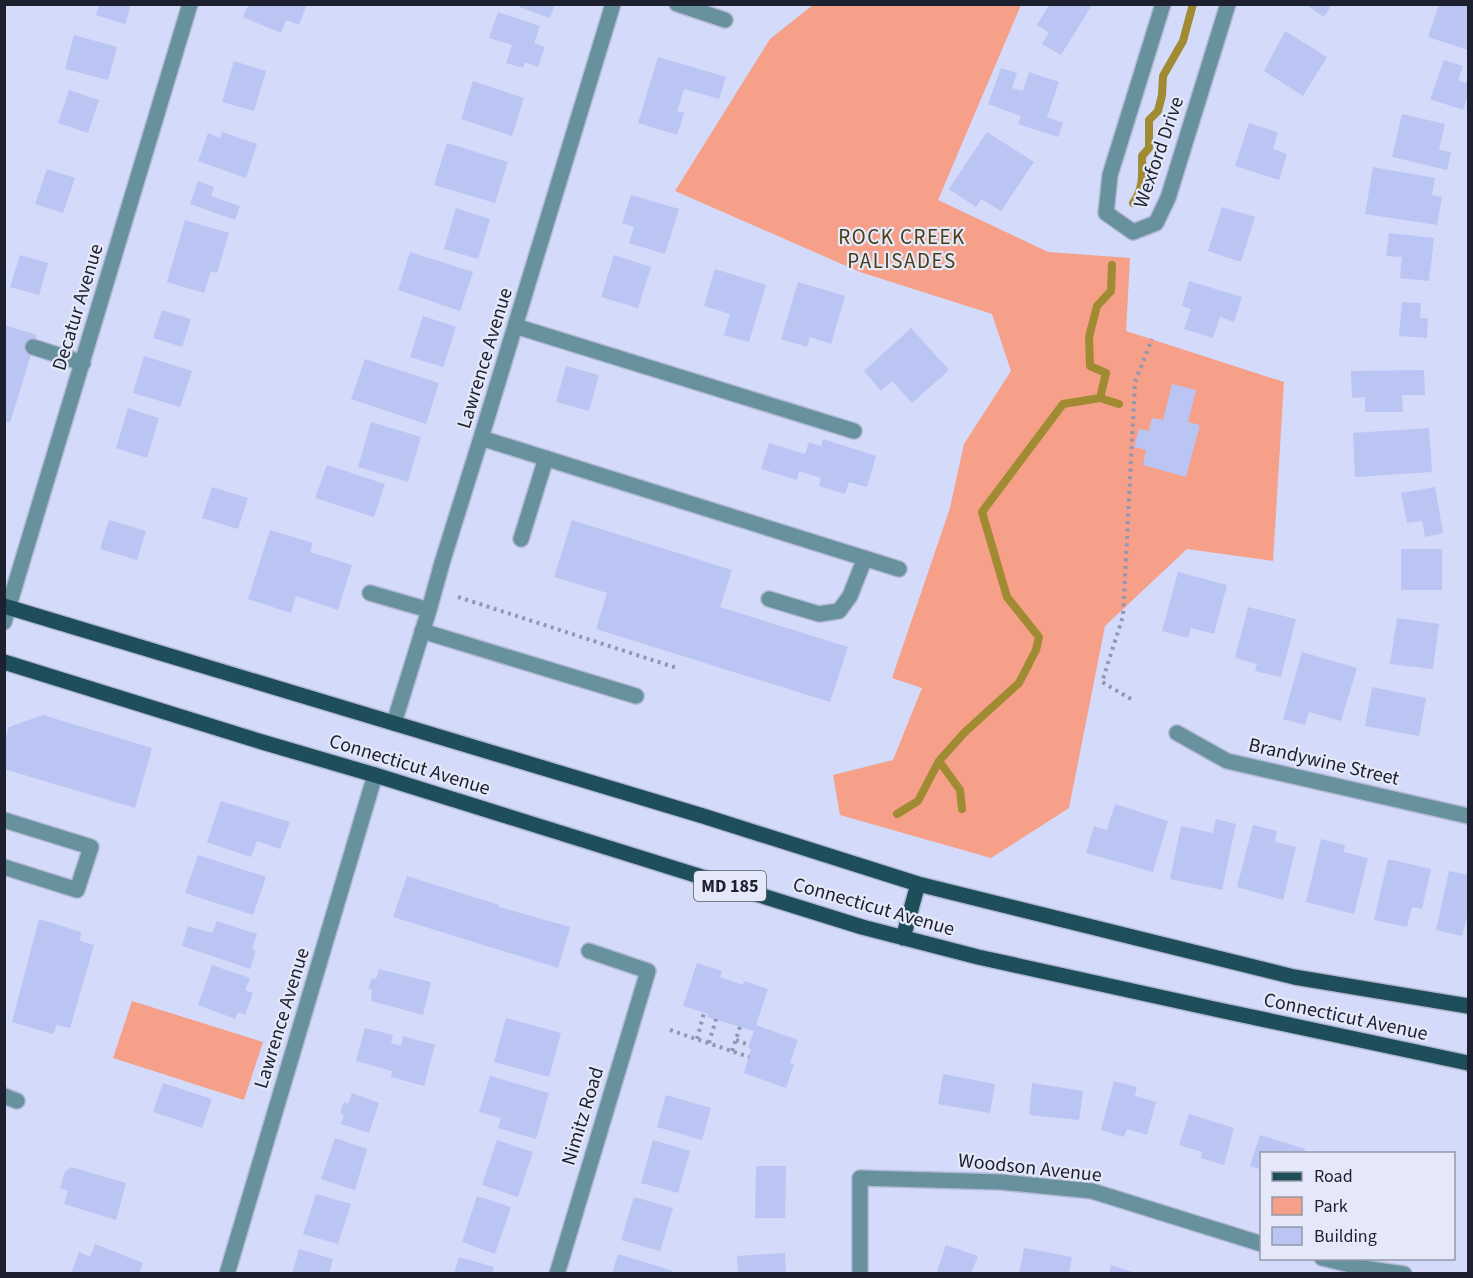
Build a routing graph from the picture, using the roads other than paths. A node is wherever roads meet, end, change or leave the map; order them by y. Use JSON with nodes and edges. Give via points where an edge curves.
{"nodes":[{"id":1,"x":190,"y":4,"type":"edge"},
{"id":2,"x":613,"y":4,"type":"edge"},
{"id":3,"x":677,"y":4,"type":"edge"},
{"id":4,"x":1163,"y":4,"type":"edge"},
{"id":5,"x":1228,"y":4,"type":"edge"},
{"id":6,"x":726,"y":20,"type":"dead end"},
{"id":7,"x":515,"y":326,"type":"junction"},
{"id":8,"x":33,"y":347,"type":"dead end"},
{"id":9,"x":83,"y":363,"type":"junction"},
{"id":10,"x":854,"y":431,"type":"dead end"},
{"id":11,"x":481,"y":438,"type":"junction"},
{"id":12,"x":546,"y":458,"type":"junction"},
{"id":13,"x":521,"y":539,"type":"dead end"},
{"id":14,"x":865,"y":558,"type":"junction"},
{"id":15,"x":899,"y":569,"type":"dead end"},
{"id":16,"x":370,"y":593,"type":"dead end"},
{"id":17,"x":769,"y":599,"type":"dead end"},
{"id":18,"x":429,"y":610,"type":"junction"},
{"id":19,"x":6,"y":612,"type":"edge"},
{"id":20,"x":422,"y":632,"type":"junction"},
{"id":21,"x":4,"y":662,"type":"edge"},
{"id":22,"x":636,"y":696,"type":"dead end"},
{"id":23,"x":394,"y":723,"type":"junction"},
{"id":24,"x":1177,"y":733,"type":"dead end"},
{"id":25,"x":375,"y":775,"type":"junction"},
{"id":26,"x":1468,"y":816,"type":"edge"},
{"id":27,"x":4,"y":820,"type":"edge"},
{"id":28,"x":4,"y":867,"type":"edge"},
{"id":29,"x":918,"y":884,"type":"junction"},
{"id":30,"x":903,"y":938,"type":"junction"},
{"id":31,"x":589,"y":951,"type":"dead end"},
{"id":32,"x":1468,"y":1006,"type":"edge"},
{"id":33,"x":1468,"y":1063,"type":"edge"},
{"id":34,"x":1260,"y":1243,"type":"edge"},
{"id":35,"x":1330,"y":1260,"type":"edge"},
{"id":36,"x":227,"y":1274,"type":"edge"},
{"id":37,"x":556,"y":1274,"type":"edge"},
{"id":38,"x":860,"y":1274,"type":"edge"},
{"id":39,"x":1404,"y":1274,"type":"edge"}],
"edges":[{"from":1,"to":9,"type":"street","name":"Decatur Avenue"},
{"from":2,"to":7,"type":"street","name":"Lawrence Avenue"},
{"from":3,"to":6,"type":"street"},
{"from":4,"to":5,"type":"street","name":"Wexford Drive","via":[[1110,175],[1106,213],[1132,232],[1156,223],[1168,198]]},
{"from":7,"to":10,"type":"street"},
{"from":7,"to":11,"type":"street","name":"Lawrence Avenue"},
{"from":8,"to":9,"type":"street"},
{"from":9,"to":19,"type":"street","name":"Decatur Avenue"},
{"from":11,"to":12,"type":"street"},
{"from":11,"to":18,"type":"street","name":"Lawrence Avenue"},
{"from":12,"to":13,"type":"street"},
{"from":12,"to":14,"type":"street"},
{"from":14,"to":15,"type":"street"},
{"from":14,"to":17,"type":"street","via":[[850,596],[839,611],[819,614]]},
{"from":16,"to":18,"type":"street"},
{"from":18,"to":20,"type":"street","name":"Lawrence Avenue"},
{"from":19,"to":23,"type":"main road","name":"Connecticut Avenue","via":[[206,665]]},
{"from":20,"to":22,"type":"street"},
{"from":20,"to":23,"type":"street","name":"Lawrence Avenue"},
{"from":21,"to":25,"type":"main road","name":"Connecticut Avenue","number":"MD 185"},
{"from":23,"to":29,"type":"main road","name":"Connecticut Avenue"},
{"from":24,"to":26,"type":"street","name":"Brandywine Street","via":[[1227,761]]},
{"from":25,"to":30,"type":"main road","name":"Connecticut Avenue","number":"MD 185"},
{"from":25,"to":36,"type":"street","name":"Lawrence Avenue"},
{"from":27,"to":28,"type":"street","via":[[91,847],[77,890]]},
{"from":29,"to":30,"type":"main road"},
{"from":29,"to":32,"type":"main road","name":"Connecticut Avenue","via":[[1294,977]]},
{"from":30,"to":33,"type":"main road","name":"Connecticut Avenue","number":"MD 185"},
{"from":31,"to":37,"type":"street","name":"Nimitz Road","via":[[648,971]]},
{"from":34,"to":38,"type":"street","name":"Woodson Avenue","via":[[1092,1191],[1001,1182],[860,1178]]},
{"from":35,"to":39,"type":"street"}]}
